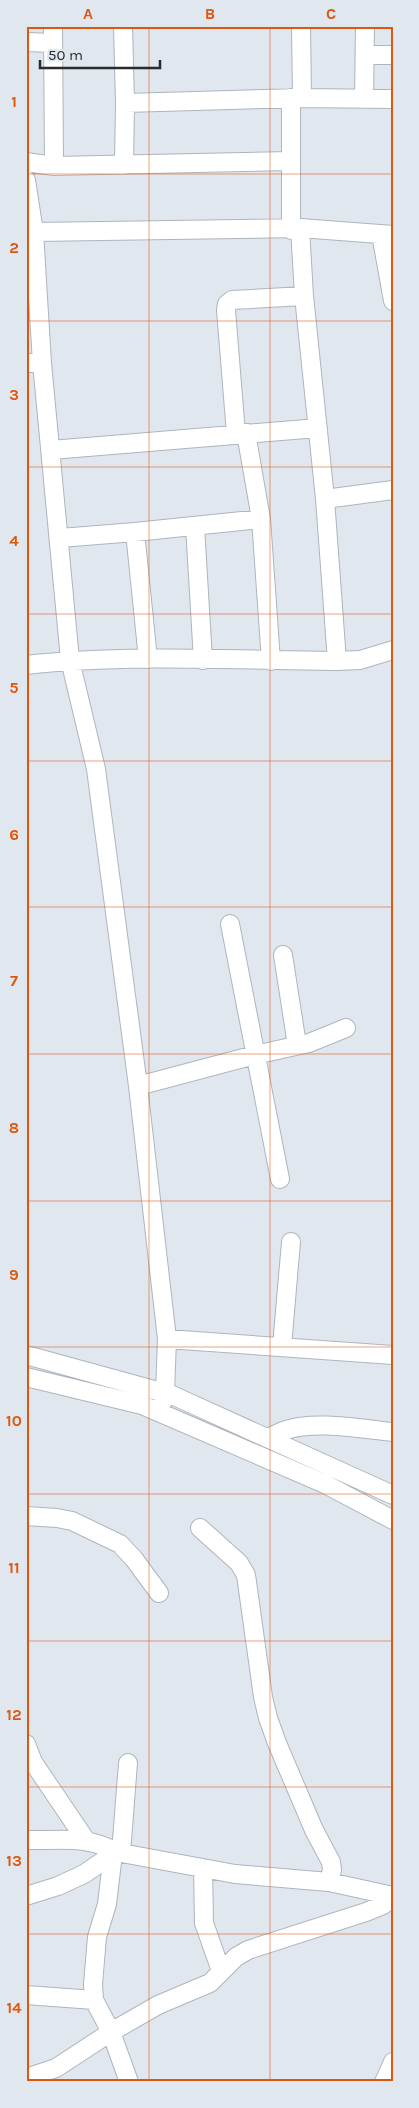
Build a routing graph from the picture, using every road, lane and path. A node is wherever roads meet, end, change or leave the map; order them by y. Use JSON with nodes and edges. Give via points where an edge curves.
{"nodes":[{"id":1,"x":123,"y":26,"type":"edge"},
{"id":2,"x":300,"y":26,"type":"edge"},
{"id":3,"x":365,"y":26,"type":"edge"},
{"id":4,"x":53,"y":34,"type":"edge"},
{"id":5,"x":26,"y":42,"type":"edge"},
{"id":6,"x":365,"y":55,"type":"junction"},
{"id":7,"x":393,"y":55,"type":"edge"},
{"id":8,"x":296,"y":98,"type":"junction"},
{"id":9,"x":364,"y":99,"type":"junction"},
{"id":10,"x":393,"y":100,"type":"edge"},
{"id":11,"x":126,"y":104,"type":"junction"},
{"id":12,"x":291,"y":161,"type":"junction"},
{"id":13,"x":26,"y":162,"type":"edge"},
{"id":14,"x":124,"y":165,"type":"junction"},
{"id":15,"x":54,"y":166,"type":"junction"},
{"id":16,"x":26,"y":180,"type":"edge"},
{"id":17,"x":296,"y":229,"type":"junction"},
{"id":18,"x":34,"y":232,"type":"junction"},
{"id":19,"x":387,"y":234,"type":"edge"},
{"id":20,"x":304,"y":296,"type":"junction"},
{"id":21,"x":393,"y":301,"type":"edge"},
{"id":22,"x":34,"y":363,"type":"edge"},
{"id":23,"x":318,"y":428,"type":"junction"},
{"id":24,"x":241,"y":434,"type":"junction"},
{"id":25,"x":51,"y":450,"type":"junction"},
{"id":26,"x":393,"y":490,"type":"edge"},
{"id":27,"x":325,"y":499,"type":"junction"},
{"id":28,"x":261,"y":518,"type":"junction"},
{"id":29,"x":195,"y":526,"type":"junction"},
{"id":30,"x":135,"y":532,"type":"junction"},
{"id":31,"x":60,"y":538,"type":"junction"},
{"id":32,"x":393,"y":650,"type":"edge"},
{"id":33,"x":148,"y":658,"type":"junction"},
{"id":34,"x":70,"y":660,"type":"junction"},
{"id":35,"x":203,"y":660,"type":"junction"},
{"id":36,"x":271,"y":661,"type":"junction"},
{"id":37,"x":337,"y":661,"type":"junction"},
{"id":38,"x":26,"y":665,"type":"edge"},
{"id":39,"x":230,"y":924,"type":"dead end"},
{"id":40,"x":283,"y":955,"type":"dead end"},
{"id":41,"x":346,"y":1028,"type":"dead end"},
{"id":42,"x":297,"y":1045,"type":"junction"},
{"id":43,"x":255,"y":1055,"type":"junction"},
{"id":44,"x":138,"y":1086,"type":"junction"},
{"id":45,"x":280,"y":1179,"type":"dead end"},
{"id":46,"x":291,"y":1242,"type":"dead end"},
{"id":47,"x":167,"y":1339,"type":"junction"},
{"id":48,"x":282,"y":1346,"type":"junction"},
{"id":49,"x":26,"y":1355,"type":"edge"},
{"id":50,"x":393,"y":1356,"type":"edge"},
{"id":51,"x":26,"y":1377,"type":"edge"},
{"id":52,"x":165,"y":1393,"type":"junction"},
{"id":53,"x":159,"y":1412,"type":"junction"},
{"id":54,"x":393,"y":1432,"type":"edge"},
{"id":55,"x":268,"y":1438,"type":"junction"},
{"id":56,"x":393,"y":1495,"type":"edge"},
{"id":57,"x":26,"y":1516,"type":"edge"},
{"id":58,"x":393,"y":1520,"type":"edge"},
{"id":59,"x":200,"y":1528,"type":"dead end"},
{"id":60,"x":159,"y":1593,"type":"dead end"},
{"id":61,"x":26,"y":1744,"type":"edge"},
{"id":62,"x":128,"y":1764,"type":"dead end"},
{"id":63,"x":85,"y":1839,"type":"junction"},
{"id":64,"x":26,"y":1840,"type":"edge"},
{"id":65,"x":117,"y":1853,"type":"junction"},
{"id":66,"x":203,"y":1868,"type":"junction"},
{"id":67,"x":330,"y":1882,"type":"junction"},
{"id":68,"x":26,"y":1896,"type":"edge"},
{"id":69,"x":393,"y":1896,"type":"edge"},
{"id":70,"x":221,"y":1972,"type":"junction"},
{"id":71,"x":26,"y":1995,"type":"edge"},
{"id":72,"x":94,"y":2000,"type":"junction"},
{"id":73,"x":111,"y":2032,"type":"junction"},
{"id":74,"x":393,"y":2062,"type":"edge"},
{"id":75,"x":58,"y":2075,"type":"edge"},
{"id":76,"x":26,"y":2078,"type":"edge"},
{"id":77,"x":129,"y":2082,"type":"edge"},
{"id":78,"x":384,"y":2082,"type":"edge"}],
"edges":[{"from":1,"to":11,"type":"street"},
{"from":2,"to":8,"type":"street"},
{"from":3,"to":6,"type":"street"},
{"from":4,"to":5,"type":"street"},
{"from":4,"to":15,"type":"street"},
{"from":6,"to":7,"type":"street"},
{"from":6,"to":9,"type":"street"},
{"from":8,"to":9,"type":"street"},
{"from":8,"to":11,"type":"street"},
{"from":8,"to":12,"type":"street"},
{"from":9,"to":10,"type":"street"},
{"from":11,"to":14,"type":"street"},
{"from":12,"to":14,"type":"street"},
{"from":12,"to":17,"type":"street"},
{"from":13,"to":15,"type":"street"},
{"from":14,"to":15,"type":"street"},
{"from":16,"to":18,"type":"street"},
{"from":17,"to":18,"type":"street"},
{"from":17,"to":19,"type":"street"},
{"from":17,"to":20,"type":"street"},
{"from":18,"to":22,"type":"street"},
{"from":19,"to":21,"type":"street"},
{"from":20,"to":23,"type":"street"},
{"from":20,"to":24,"type":"street","via":[[232,300],[227,304]]},
{"from":22,"to":25,"type":"street"},
{"from":23,"to":24,"type":"street"},
{"from":23,"to":27,"type":"street"},
{"from":24,"to":25,"type":"street"},
{"from":24,"to":28,"type":"street"},
{"from":25,"to":31,"type":"street"},
{"from":26,"to":27,"type":"street"},
{"from":27,"to":37,"type":"street"},
{"from":28,"to":29,"type":"street"},
{"from":28,"to":36,"type":"street"},
{"from":29,"to":30,"type":"street"},
{"from":29,"to":35,"type":"street"},
{"from":30,"to":31,"type":"street"},
{"from":30,"to":33,"type":"street"},
{"from":31,"to":34,"type":"street"},
{"from":32,"to":37,"type":"street","via":[[360,660]]},
{"from":33,"to":34,"type":"street"},
{"from":33,"to":35,"type":"street"},
{"from":34,"to":38,"type":"street"},
{"from":34,"to":44,"type":"street","via":[[96,769]]},
{"from":35,"to":36,"type":"street"},
{"from":36,"to":37,"type":"street"},
{"from":39,"to":43,"type":"street"},
{"from":40,"to":42,"type":"street"},
{"from":41,"to":42,"type":"street"},
{"from":42,"to":43,"type":"street"},
{"from":43,"to":44,"type":"street"},
{"from":43,"to":45,"type":"street"},
{"from":44,"to":47,"type":"street"},
{"from":46,"to":48,"type":"street"},
{"from":47,"to":48,"type":"street"},
{"from":47,"to":52,"type":"street"},
{"from":48,"to":50,"type":"street"},
{"from":49,"to":52,"type":"street"},
{"from":51,"to":53,"type":"street"},
{"from":52,"to":53,"type":"street"},
{"from":52,"to":55,"type":"street"},
{"from":53,"to":58,"type":"street","via":[[325,1484]]},
{"from":54,"to":55,"type":"street","via":[[301,1427]]},
{"from":55,"to":56,"type":"street"},
{"from":57,"to":60,"type":"street","via":[[72,1521],[120,1544]]},
{"from":59,"to":67,"type":"street","via":[[239,1563],[246,1575],[268,1718],[314,1830],[331,1862]]},
{"from":61,"to":63,"type":"street","via":[[33,1762]]},
{"from":62,"to":65,"type":"street"},
{"from":63,"to":64,"type":"street"},
{"from":63,"to":65,"type":"street"},
{"from":65,"to":66,"type":"street"},
{"from":65,"to":68,"type":"street","via":[[84,1874]]},
{"from":65,"to":72,"type":"street","via":[[107,1904],[96,1937]]},
{"from":66,"to":67,"type":"street"},
{"from":66,"to":70,"type":"street","via":[[204,1923]]},
{"from":67,"to":69,"type":"street"},
{"from":69,"to":70,"type":"street","via":[[383,1905],[366,1912],[248,1950]]},
{"from":70,"to":73,"type":"street","via":[[210,1983],[158,2005]]},
{"from":71,"to":72,"type":"street"},
{"from":72,"to":73,"type":"street"},
{"from":73,"to":75,"type":"street"},
{"from":73,"to":77,"type":"street"},
{"from":74,"to":78,"type":"street"},
{"from":75,"to":76,"type":"street"}]}
